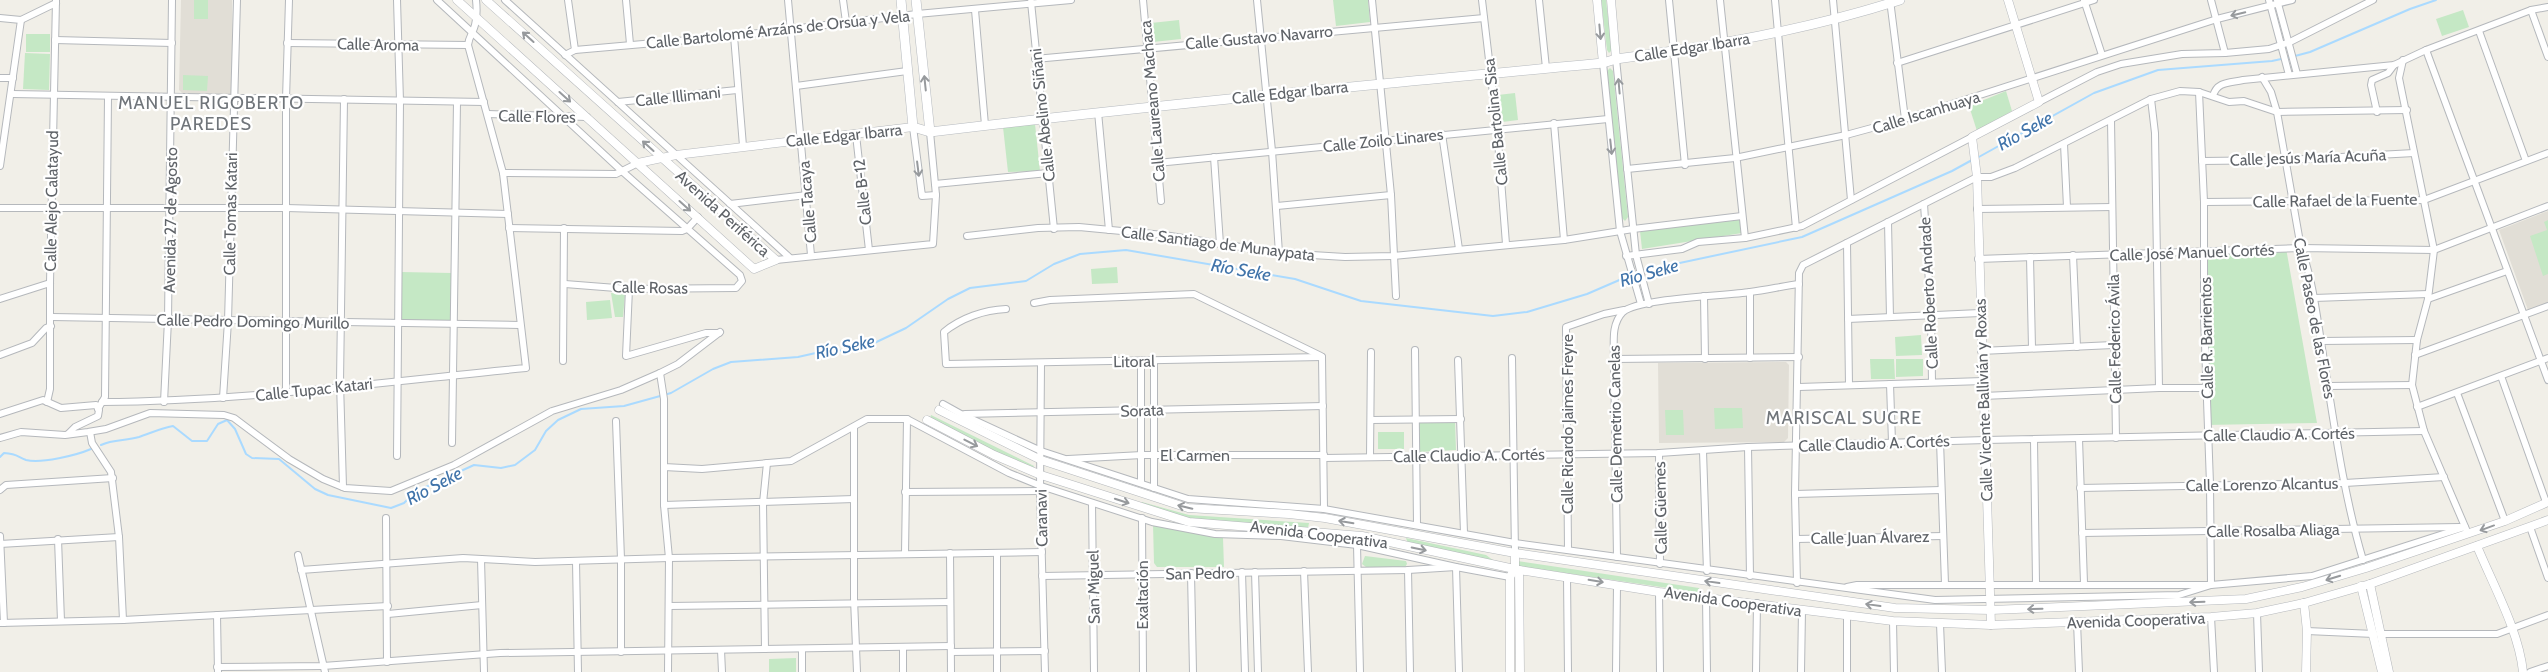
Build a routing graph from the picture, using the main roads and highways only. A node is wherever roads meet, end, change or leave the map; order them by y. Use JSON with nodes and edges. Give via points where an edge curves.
{"nodes":[{"id":1,"x":901,"y":0,"type":"edge"},
{"id":2,"x":916,"y":0,"type":"edge"},
{"id":3,"x":1900,"y":0,"type":"edge"},
{"id":4,"x":1890,"y":2,"type":"edge"},
{"id":5,"x":930,"y":132,"type":"junction"}],
"edges":[{"from":1,"to":5,"type":"main road","name":"Calle Edgar Ibarra","via":[[913,127]]},
{"from":5,"to":2,"type":"main road","one_way":true},
{"from":3,"to":4,"type":"main road","name":"Calle Edgar Ibarra"},
{"from":4,"to":5,"type":"main road","name":"Calle Edgar Ibarra","via":[[1778,33],[1724,44],[1616,58],[1603,63],[1380,82]]}]}
